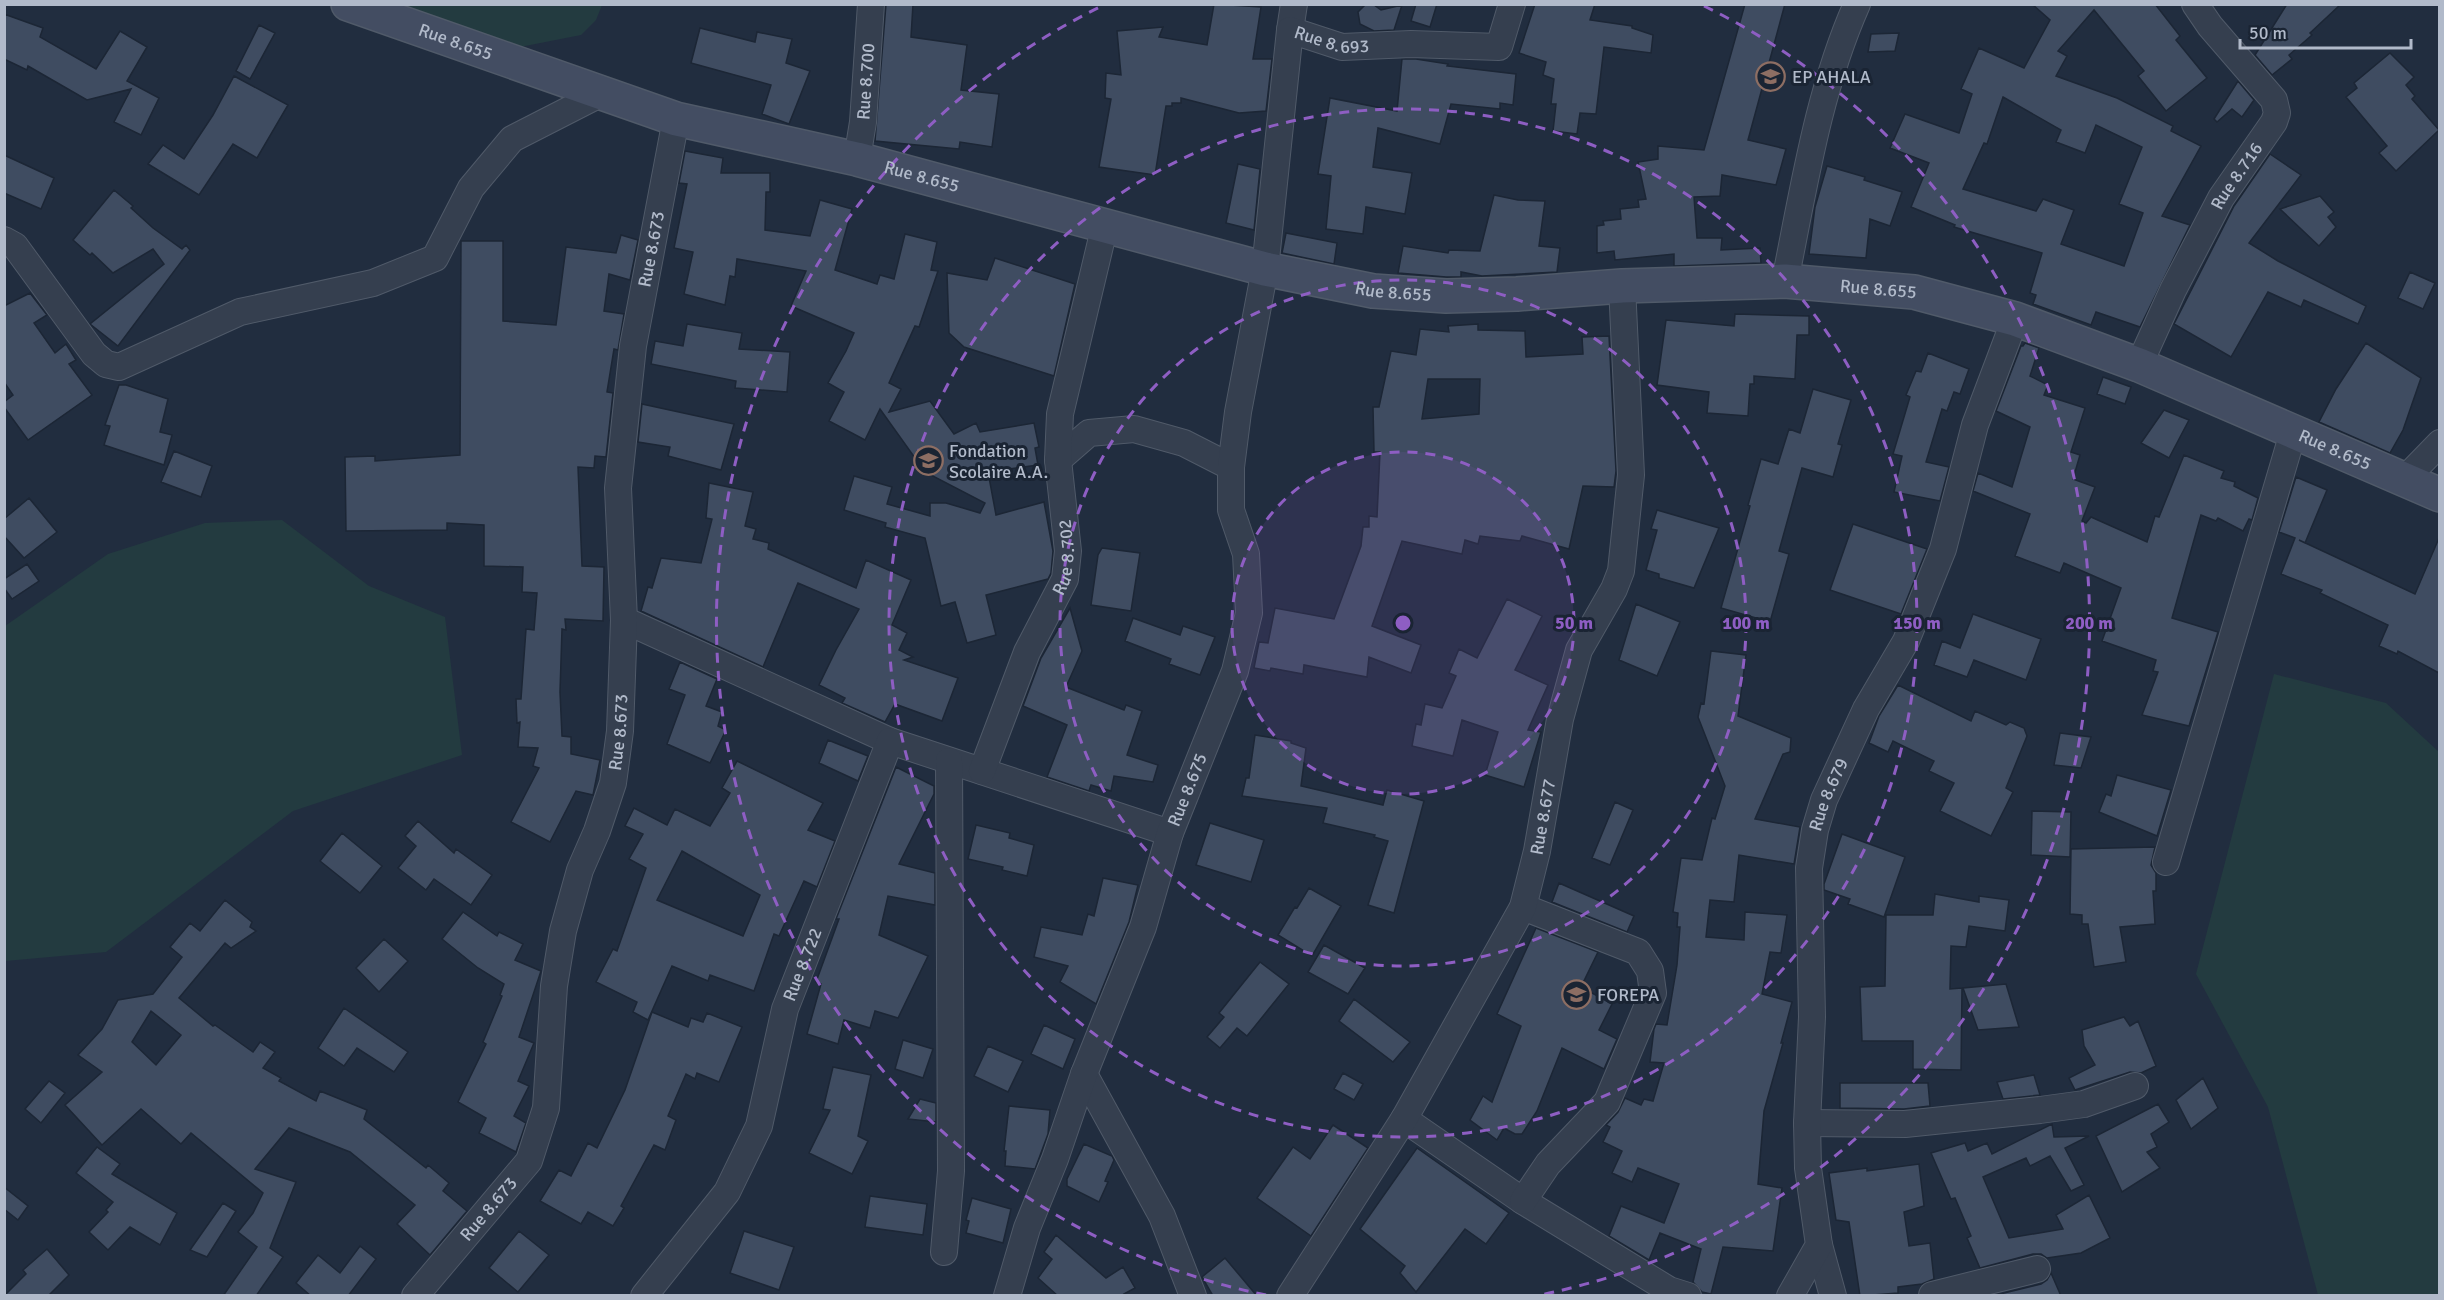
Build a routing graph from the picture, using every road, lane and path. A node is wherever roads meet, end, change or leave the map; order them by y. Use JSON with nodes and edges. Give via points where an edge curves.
{"nodes":[{"id":1,"x":348,"y":4,"type":"edge"},
{"id":2,"x":871,"y":4,"type":"edge"},
{"id":3,"x":1294,"y":4,"type":"edge"},
{"id":4,"x":1512,"y":4,"type":"edge"},
{"id":5,"x":1857,"y":4,"type":"edge"},
{"id":6,"x":2195,"y":4,"type":"edge"},
{"id":7,"x":1290,"y":30,"type":"junction"},
{"id":8,"x":600,"y":94,"type":"junction"},
{"id":9,"x":676,"y":119,"type":"junction"},
{"id":10,"x":857,"y":159,"type":"junction"},
{"id":11,"x":1105,"y":225,"type":"junction"},
{"id":12,"x":4,"y":240,"type":"edge"},
{"id":13,"x":1265,"y":269,"type":"junction"},
{"id":14,"x":1785,"y":281,"type":"junction"},
{"id":15,"x":1622,"y":286,"type":"junction"},
{"id":16,"x":2015,"y":319,"type":"junction"},
{"id":17,"x":2139,"y":365,"type":"junction"},
{"id":18,"x":2293,"y":433,"type":"junction"},
{"id":19,"x":2439,"y":443,"type":"edge"},
{"id":20,"x":1058,"y":460,"type":"junction"},
{"id":21,"x":1231,"y":467,"type":"junction"},
{"id":22,"x":2404,"y":480,"type":"junction"},
{"id":23,"x":2439,"y":495,"type":"edge"},
{"id":24,"x":624,"y":620,"type":"junction"},
{"id":25,"x":891,"y":741,"type":"junction"},
{"id":26,"x":949,"y":761,"type":"junction"},
{"id":27,"x":982,"y":771,"type":"junction"},
{"id":28,"x":1170,"y":833,"type":"junction"},
{"id":29,"x":2166,"y":862,"type":"dead end"},
{"id":30,"x":1523,"y":908,"type":"junction"},
{"id":31,"x":1084,"y":1074,"type":"junction"},
{"id":32,"x":2135,"y":1086,"type":"dead end"},
{"id":33,"x":1404,"y":1119,"type":"junction"},
{"id":34,"x":1808,"y":1123,"type":"junction"},
{"id":35,"x":1523,"y":1201,"type":"junction"},
{"id":36,"x":1819,"y":1245,"type":"junction"},
{"id":37,"x":944,"y":1252,"type":"dead end"},
{"id":38,"x":2037,"y":1269,"type":"dead end"},
{"id":39,"x":1932,"y":1295,"type":"edge"},
{"id":40,"x":415,"y":1296,"type":"edge"},
{"id":41,"x":644,"y":1296,"type":"edge"},
{"id":42,"x":1007,"y":1296,"type":"edge"},
{"id":43,"x":1193,"y":1296,"type":"edge"},
{"id":44,"x":1290,"y":1296,"type":"edge"},
{"id":45,"x":1688,"y":1296,"type":"edge"},
{"id":46,"x":1790,"y":1296,"type":"edge"},
{"id":47,"x":1833,"y":1296,"type":"edge"},
{"id":48,"x":1926,"y":1296,"type":"edge"}],
"edges":[{"from":1,"to":8,"type":"street","name":"Rue 8.655"},
{"from":2,"to":10,"type":"street","name":"Rue 8.700"},
{"from":3,"to":7,"type":"street"},
{"from":4,"to":7,"type":"street","name":"Rue 8.693","via":[[1499,47],[1342,47]]},
{"from":5,"to":14,"type":"street","via":[[1815,129]]},
{"from":6,"to":17,"type":"street","name":"Rue 8.716","via":[[2274,100],[2277,113],[2221,198]]},
{"from":7,"to":13,"type":"street","name":"Rue 8.693"},
{"from":8,"to":9,"type":"street","name":"Rue 8.655"},
{"from":8,"to":12,"type":"street","via":[[512,139],[471,188],[435,258],[373,283],[240,312],[119,367],[106,364],[94,354],[15,246]]},
{"from":9,"to":10,"type":"street","name":"Rue 8.655"},
{"from":9,"to":24,"type":"street","name":"Rue 8.673","via":[[633,346],[618,488]]},
{"from":10,"to":11,"type":"street","name":"Rue 8.655"},
{"from":11,"to":13,"type":"street","name":"Rue 8.655"},
{"from":11,"to":20,"type":"street","name":"Rue 8.702","via":[[1060,414]]},
{"from":13,"to":15,"type":"street","name":"Rue 8.655","via":[[1373,291],[1446,296]]},
{"from":13,"to":21,"type":"street","name":"Rue 8.675"},
{"from":14,"to":15,"type":"street","name":"Rue 8.655"},
{"from":14,"to":16,"type":"street","name":"Rue 8.655","via":[[1914,292]]},
{"from":15,"to":30,"type":"street","name":"Rue 8.677","via":[[1631,475],[1621,571],[1579,650],[1560,719],[1538,851]]},
{"from":16,"to":17,"type":"street","name":"Rue 8.655"},
{"from":16,"to":34,"type":"street","name":"Rue 8.679","via":[[1975,425],[1943,549],[1906,641],[1866,709],[1824,800],[1815,830],[1809,868],[1812,1017]]},
{"from":17,"to":18,"type":"street","name":"Rue 8.655"},
{"from":18,"to":22,"type":"street","name":"Rue 8.655"},
{"from":18,"to":29,"type":"street"},
{"from":19,"to":22,"type":"street"},
{"from":20,"to":21,"type":"street","via":[[1089,433],[1134,429],[1185,443]]},
{"from":20,"to":27,"type":"street","name":"Rue 8.702","via":[[1068,551],[1065,579],[1027,652]]},
{"from":21,"to":28,"type":"street","name":"Rue 8.675","via":[[1231,510],[1246,554],[1249,613],[1235,671]]},
{"from":22,"to":23,"type":"street","name":"Rue 8.655"},
{"from":24,"to":25,"type":"street"},
{"from":24,"to":40,"type":"street","name":"Rue 8.673","via":[[620,731],[613,783],[580,870],[563,932],[554,986],[543,1118],[529,1161]]},
{"from":25,"to":26,"type":"street"},
{"from":25,"to":41,"type":"street","name":"Rue 8.722","via":[[785,1010],[759,1126],[727,1191]]},
{"from":26,"to":27,"type":"street"},
{"from":26,"to":37,"type":"street","via":[[951,1171]]},
{"from":27,"to":28,"type":"street"},
{"from":28,"to":31,"type":"street","name":"Rue 8.675","via":[[1143,927]]},
{"from":30,"to":33,"type":"street","name":"Rue 8.677"},
{"from":30,"to":35,"type":"street","via":[[1638,952],[1650,971],[1653,993],[1607,1102],[1548,1164]]},
{"from":31,"to":42,"type":"street","name":"Rue 8.675"},
{"from":31,"to":43,"type":"street","via":[[1162,1216]]},
{"from":32,"to":34,"type":"street","via":[[2084,1104],[2040,1110],[1905,1124]]},
{"from":33,"to":35,"type":"street"},
{"from":33,"to":44,"type":"street","name":"Rue 8.677"},
{"from":34,"to":36,"type":"street","name":"Rue 8.679","via":[[1808,1168]]},
{"from":35,"to":45,"type":"street","via":[[1669,1290]]},
{"from":36,"to":46,"type":"street"},
{"from":36,"to":47,"type":"street","name":"Rue 8.679"},
{"from":38,"to":39,"type":"street"},
{"from":39,"to":48,"type":"street"}]}
